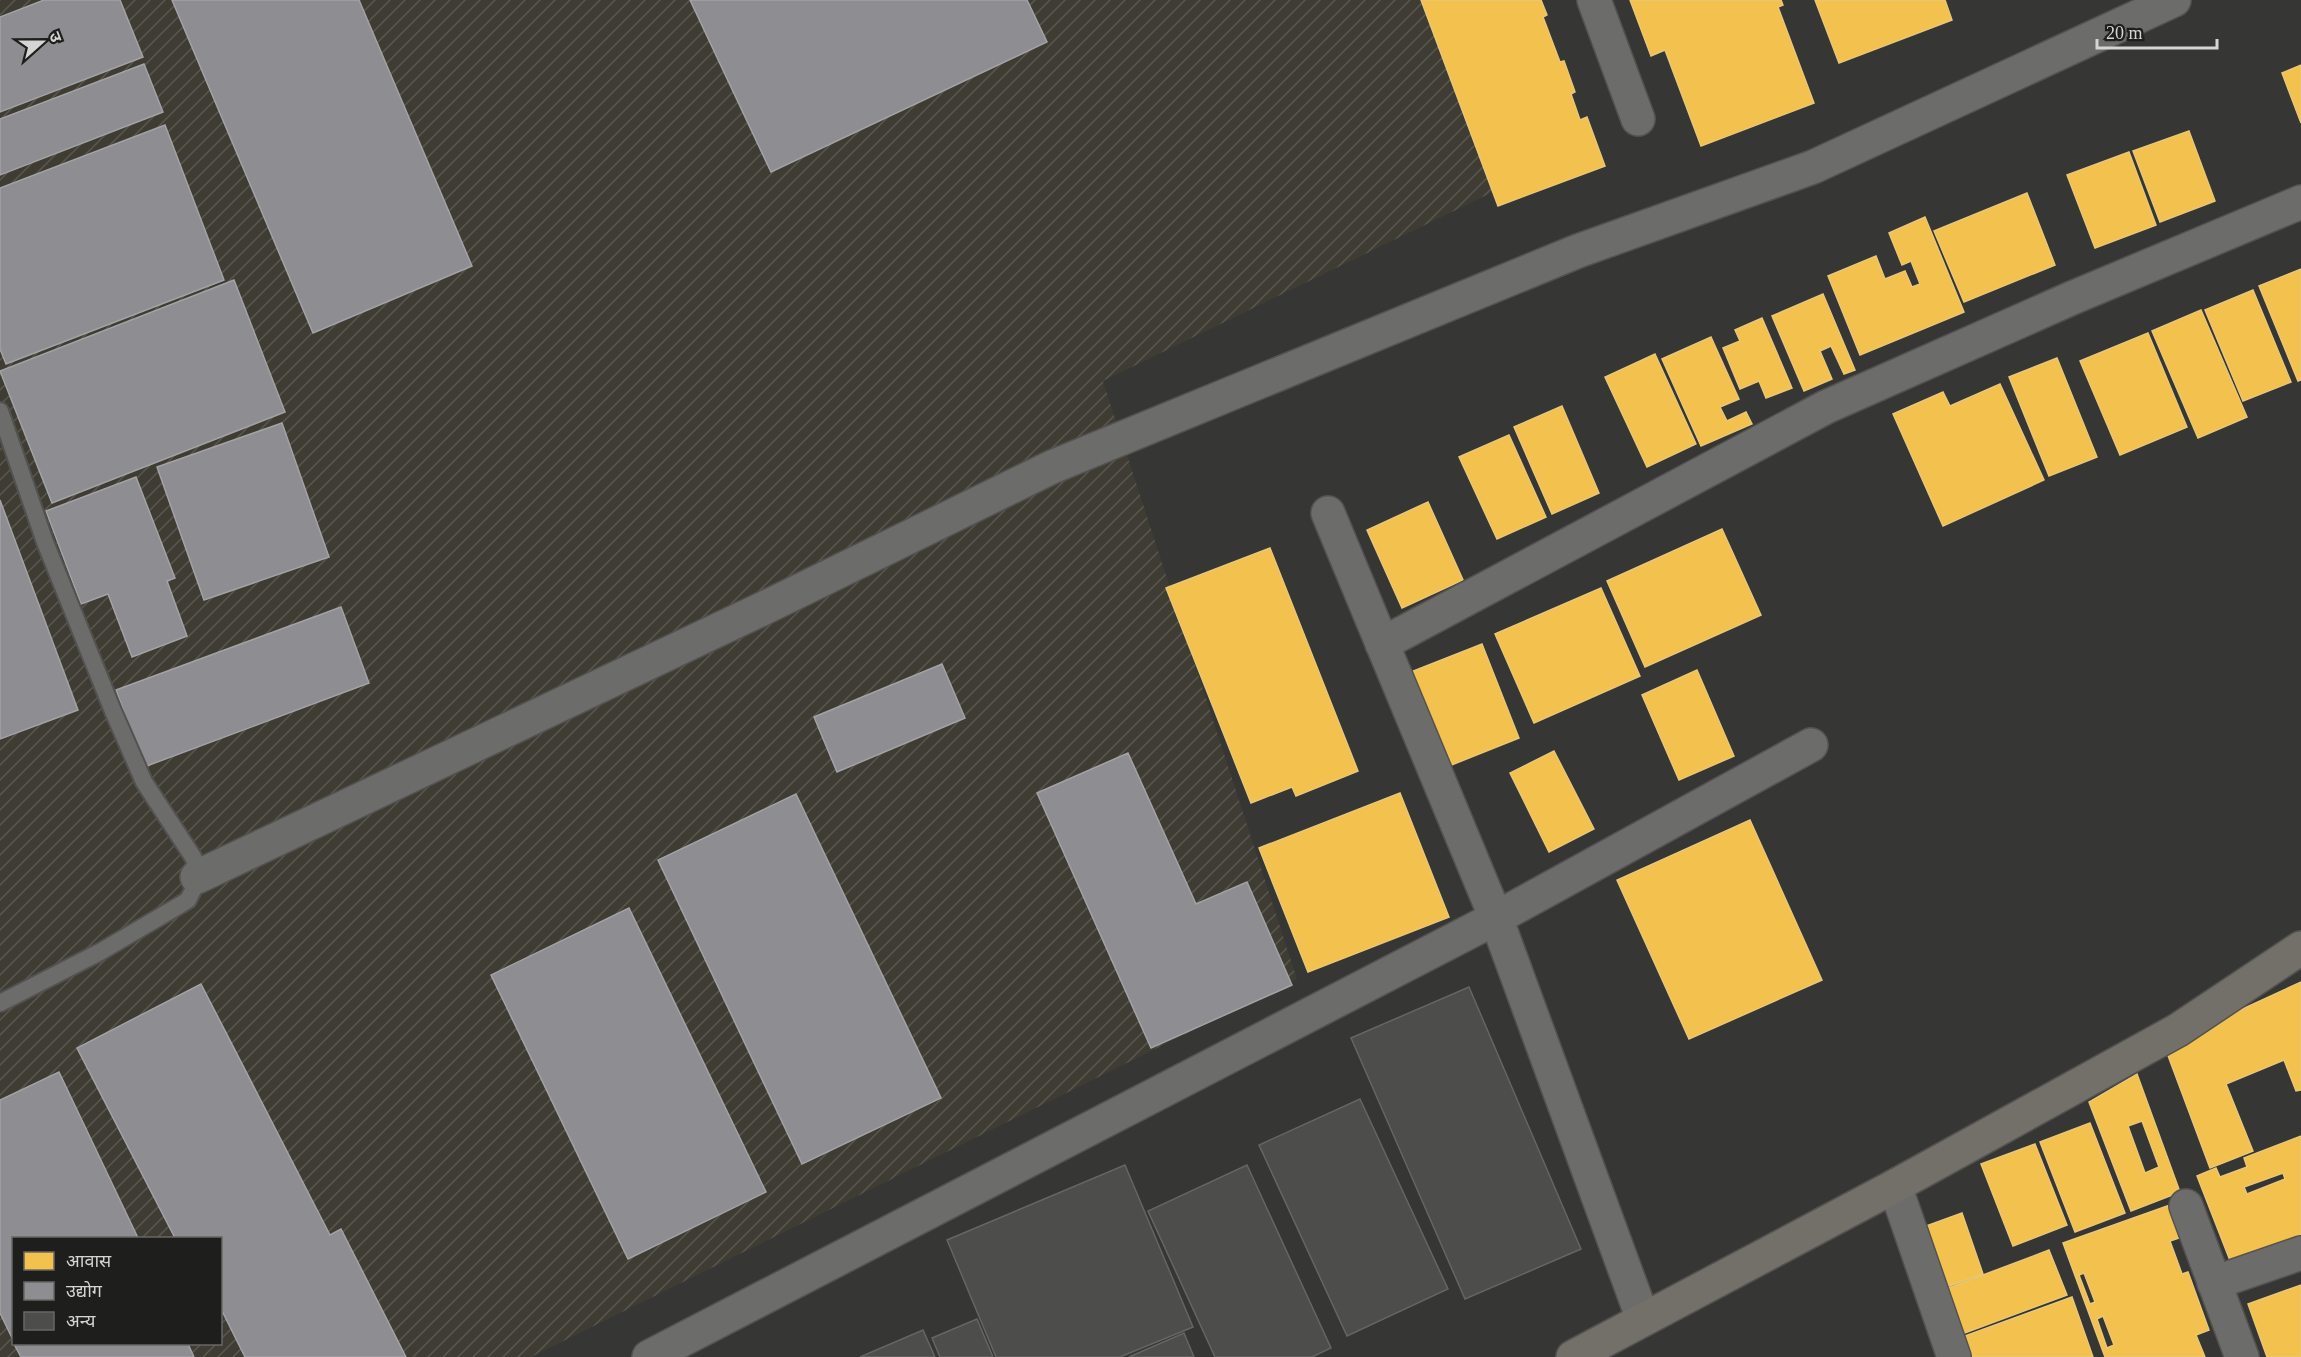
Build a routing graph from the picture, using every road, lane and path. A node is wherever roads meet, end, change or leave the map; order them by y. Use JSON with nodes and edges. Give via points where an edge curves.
{"nodes":[{"id":1,"x":1594,"y":0,"type":"edge"},
{"id":2,"x":2174,"y":0,"type":"edge"},
{"id":3,"x":1638,"y":119,"type":"dead end"},
{"id":4,"x":2301,"y":202,"type":"edge"},
{"id":5,"x":0,"y":411,"type":"edge"},
{"id":6,"x":1329,"y":513,"type":"dead end"},
{"id":7,"x":1382,"y":644,"type":"junction"},
{"id":8,"x":1811,"y":746,"type":"dead end"},
{"id":9,"x":198,"y":877,"type":"junction"},
{"id":10,"x":1496,"y":918,"type":"junction"},
{"id":11,"x":2301,"y":948,"type":"edge"},
{"id":12,"x":0,"y":1003,"type":"edge"},
{"id":13,"x":1895,"y":1186,"type":"junction"},
{"id":14,"x":2186,"y":1206,"type":"dead end"},
{"id":15,"x":2301,"y":1253,"type":"edge"},
{"id":16,"x":2214,"y":1283,"type":"junction"},
{"id":17,"x":1643,"y":1319,"type":"junction"},
{"id":18,"x":649,"y":1357,"type":"edge"},
{"id":19,"x":1573,"y":1357,"type":"edge"},
{"id":20,"x":1954,"y":1357,"type":"edge"},
{"id":21,"x":2242,"y":1357,"type":"edge"}],
"edges":[{"from":1,"to":3,"type":"street"},
{"from":2,"to":9,"type":"street","via":[[1813,167],[1578,251],[1052,467]]},
{"from":4,"to":7,"type":"street","via":[[1826,407]]},
{"from":5,"to":9,"type":"lane","via":[[45,542],[113,711],[144,782],[193,857]]},
{"from":6,"to":7,"type":"street"},
{"from":7,"to":10,"type":"street"},
{"from":8,"to":10,"type":"street"},
{"from":9,"to":12,"type":"lane","via":[[188,900],[180,906]]},
{"from":10,"to":17,"type":"street"},
{"from":10,"to":18,"type":"street"},
{"from":11,"to":13,"type":"street","via":[[2178,1030]]},
{"from":13,"to":17,"type":"street"},
{"from":13,"to":20,"type":"street"},
{"from":14,"to":16,"type":"street"},
{"from":15,"to":16,"type":"street"},
{"from":16,"to":21,"type":"street"},
{"from":17,"to":19,"type":"street"}]}
